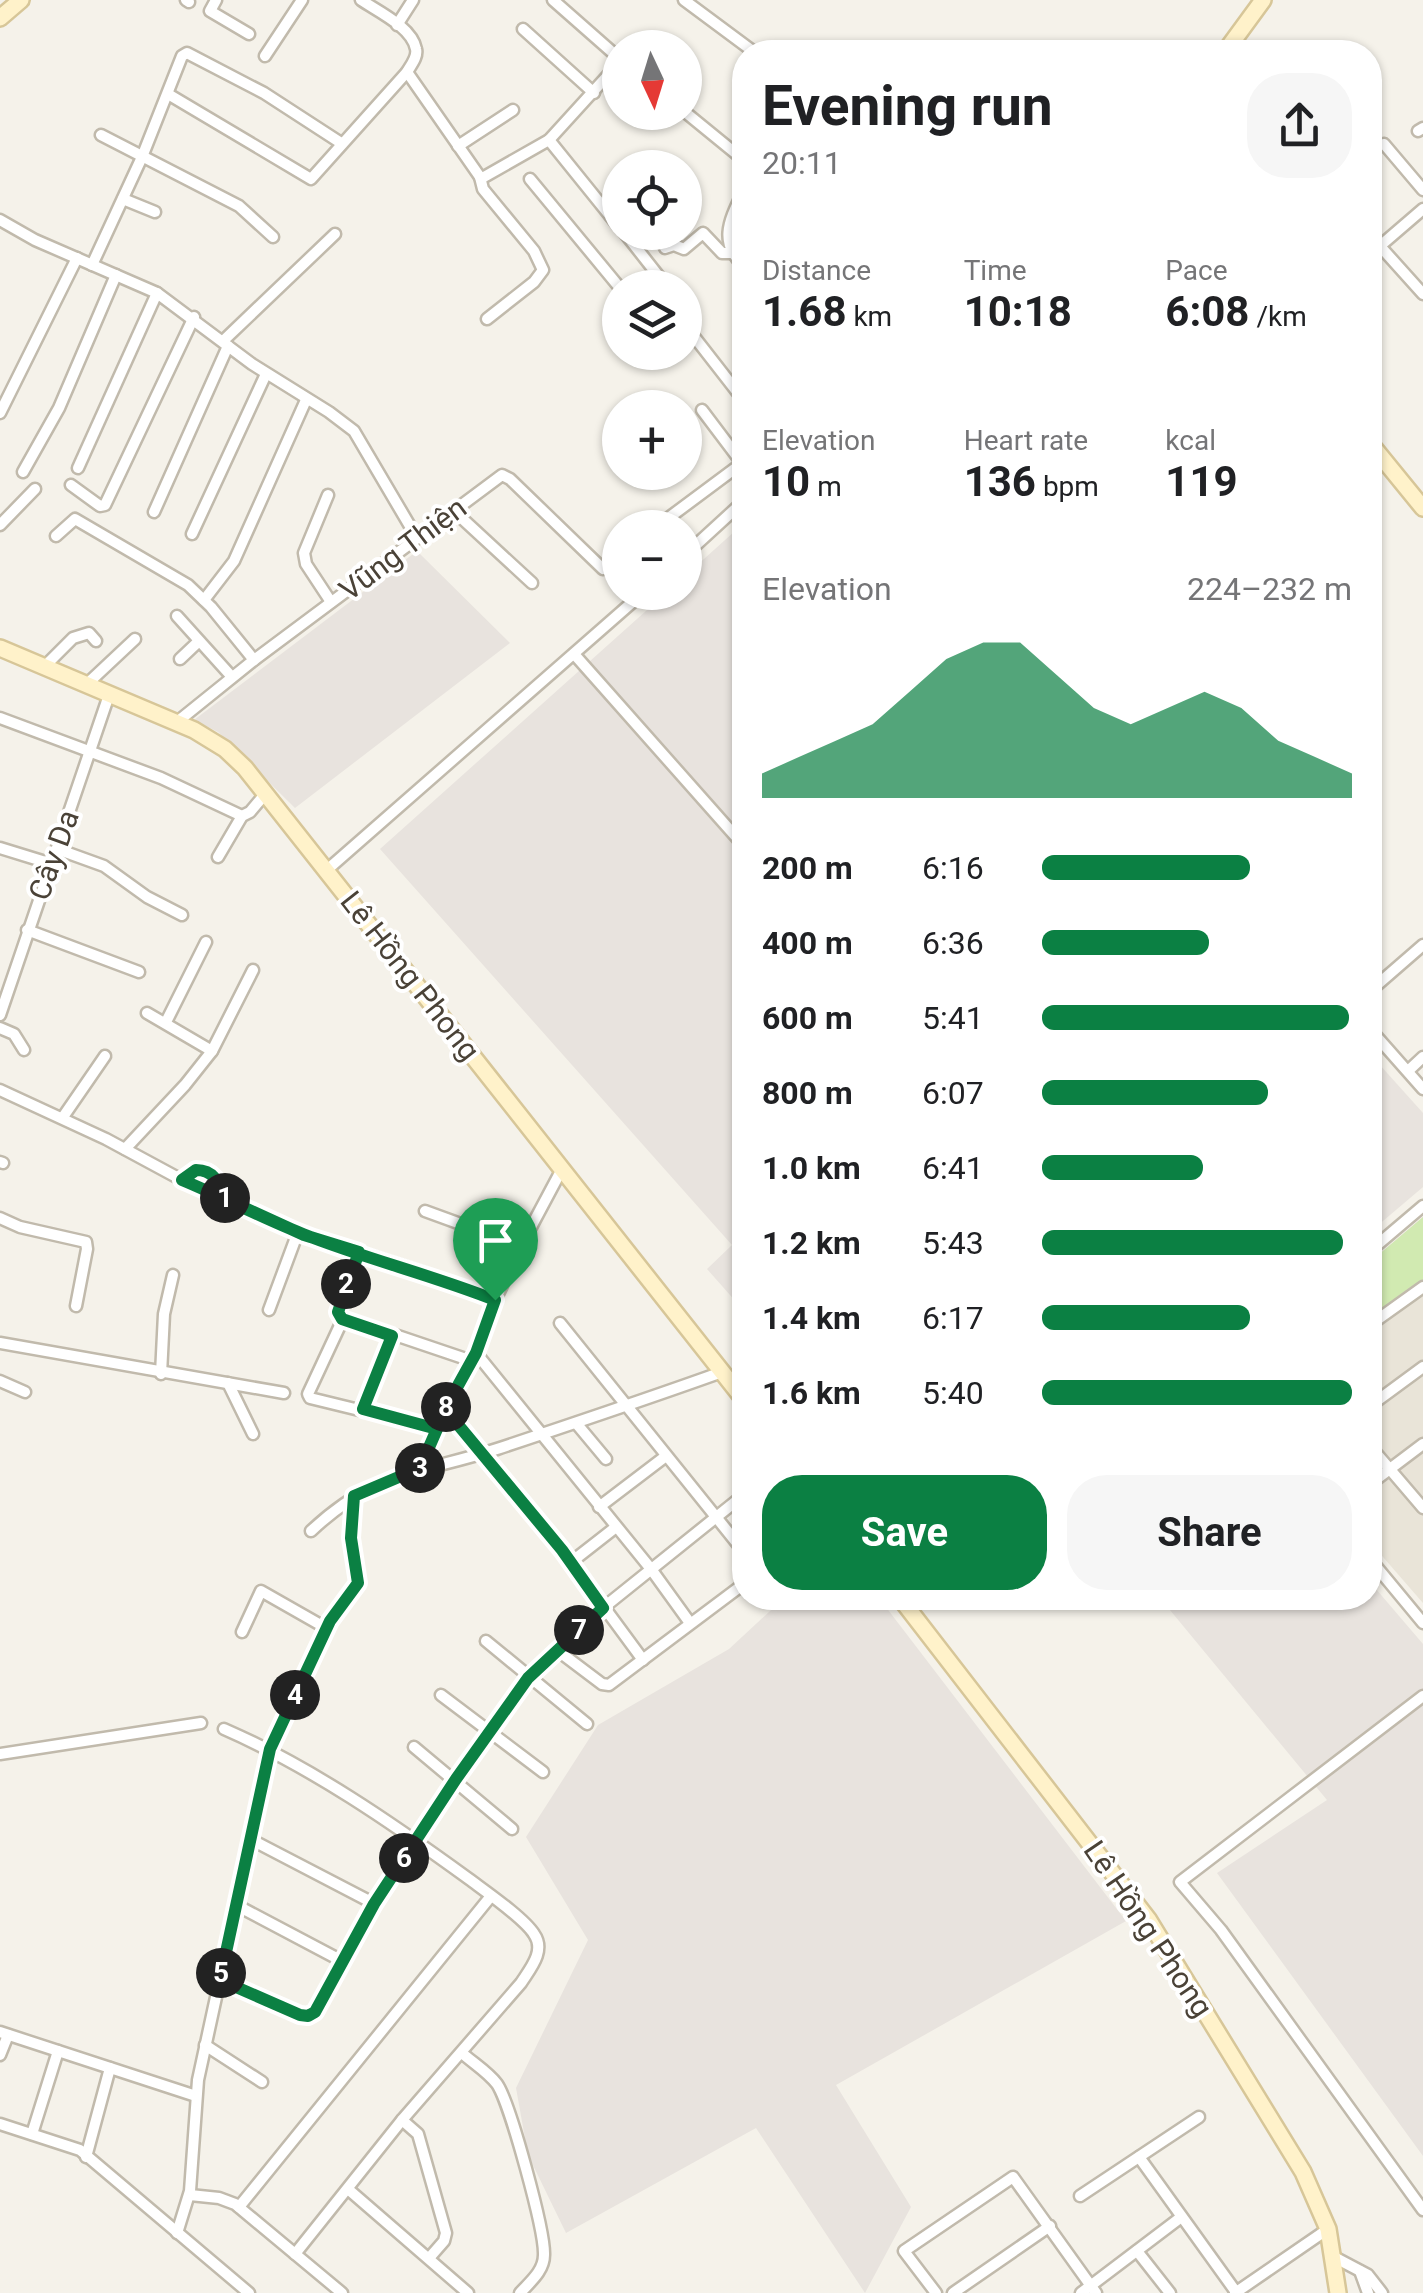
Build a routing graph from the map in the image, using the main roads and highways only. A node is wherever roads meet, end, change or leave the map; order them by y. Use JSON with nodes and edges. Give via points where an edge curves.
{"nodes":[{"id":1,"x":20,"y":0,"type":"edge"},
{"id":2,"x":1256,"y":2,"type":"edge"},
{"id":3,"x":0,"y":18,"type":"edge"},
{"id":4,"x":1232,"y":40,"type":"edge"},
{"id":5,"x":1382,"y":458,"type":"edge"},
{"id":6,"x":1423,"y":508,"type":"edge"},
{"id":7,"x":0,"y":648,"type":"edge"},
{"id":8,"x":732,"y":1385,"type":"edge"},
{"id":9,"x":909,"y":1610,"type":"edge"},
{"id":10,"x":1338,"y":2293,"type":"edge"}],
"edges":[{"from":1,"to":3,"type":"main road"},
{"from":2,"to":4,"type":"main road"},
{"from":5,"to":6,"type":"main road"},
{"from":7,"to":8,"type":"main road","name":"Lê Hồng Phong","via":[[177,722],[224,749],[328,869]]},
{"from":9,"to":10,"type":"main road","name":"Lê Hồng Phong","via":[[1148,1918],[1303,2172],[1328,2229]]}]}
